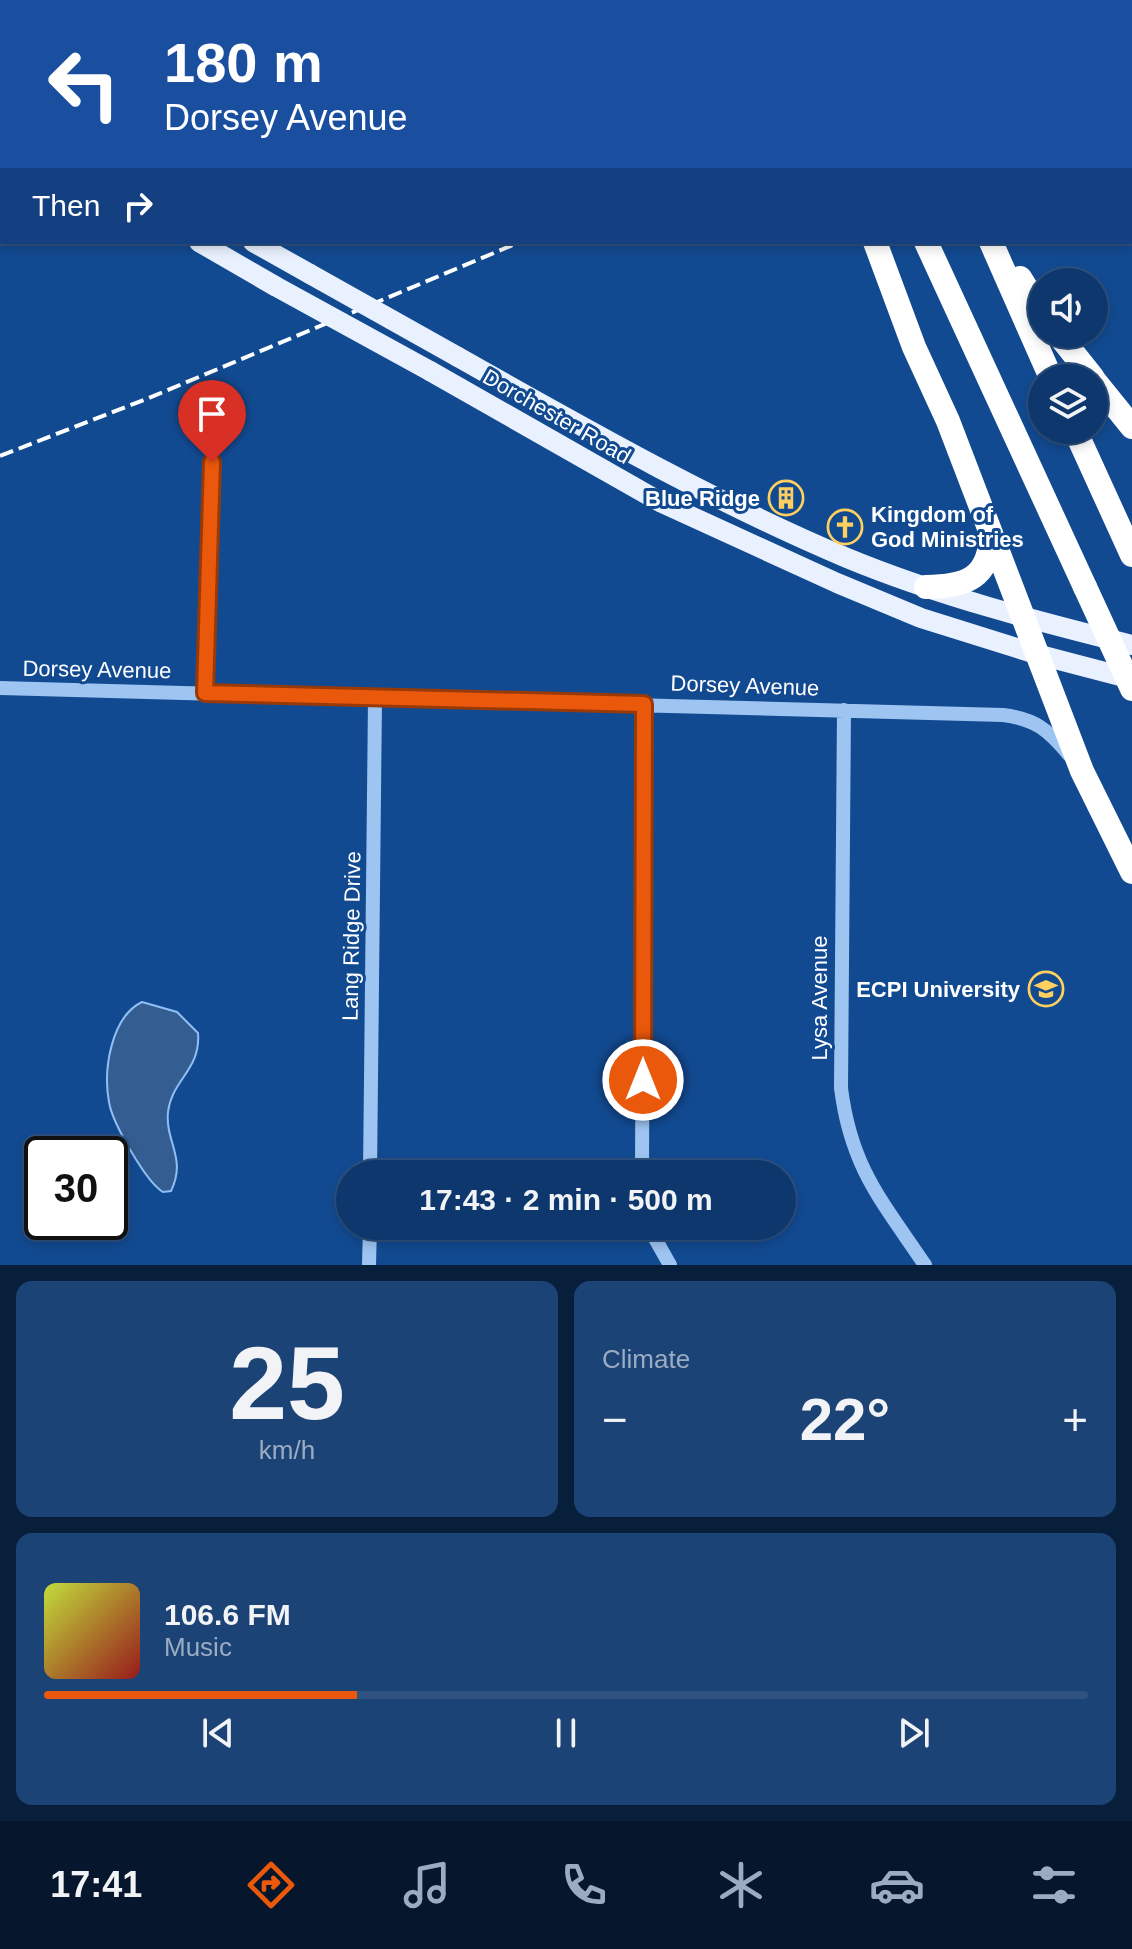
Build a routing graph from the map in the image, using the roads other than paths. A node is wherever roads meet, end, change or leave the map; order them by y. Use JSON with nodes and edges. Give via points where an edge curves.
{"nodes":[{"id":1,"x":202,"y":244,"type":"edge"},
{"id":2,"x":257,"y":244,"type":"edge"},
{"id":3,"x":876,"y":244,"type":"edge"},
{"id":4,"x":927,"y":244,"type":"edge"},
{"id":5,"x":992,"y":244,"type":"edge"},
{"id":6,"x":1001,"y":244,"type":"edge"},
{"id":7,"x":1028,"y":289,"type":"edge"},
{"id":8,"x":1069,"y":348,"type":"edge"},
{"id":9,"x":1045,"y":364,"type":"edge"},
{"id":10,"x":1081,"y":364,"type":"edge"},
{"id":11,"x":1108,"y":397,"type":"edge"},
{"id":12,"x":1132,"y":427,"type":"edge"},
{"id":13,"x":1081,"y":444,"type":"edge"},
{"id":14,"x":212,"y":462,"type":"dead end"},
{"id":15,"x":991,"y":532,"type":"junction"},
{"id":16,"x":1132,"y":555,"type":"edge"},
{"id":17,"x":926,"y":587,"type":"junction"},
{"id":18,"x":1020,"y":617,"type":"junction"},
{"id":19,"x":1132,"y":645,"type":"edge"},
{"id":20,"x":1036,"y":654,"type":"junction"},
{"id":21,"x":1132,"y":679,"type":"edge"},
{"id":22,"x":0,"y":688,"type":"edge"},
{"id":23,"x":1132,"y":689,"type":"edge"},
{"id":24,"x":205,"y":693,"type":"junction"},
{"id":25,"x":375,"y":699,"type":"junction"},
{"id":26,"x":644,"y":704,"type":"junction"},
{"id":27,"x":844,"y":710,"type":"junction"},
{"id":28,"x":1082,"y":771,"type":"junction"},
{"id":29,"x":1132,"y":872,"type":"edge"},
{"id":30,"x":370,"y":1160,"type":"edge"},
{"id":31,"x":642,"y":1160,"type":"edge"},
{"id":32,"x":370,"y":1240,"type":"edge"},
{"id":33,"x":656,"y":1240,"type":"edge"},
{"id":34,"x":369,"y":1265,"type":"edge"},
{"id":35,"x":670,"y":1265,"type":"edge"},
{"id":36,"x":925,"y":1265,"type":"edge"}],
"edges":[{"from":1,"to":20,"type":"main road","name":"Dorchester Road","bridge":true,"via":[[662,503],[921,618]]},
{"from":2,"to":17,"type":"main road","name":"Dorchester Road","bridge":true,"via":[[675,479],[848,559]]},
{"from":3,"to":15,"type":"highway"},
{"from":4,"to":23,"type":"highway","bridge":true},
{"from":5,"to":9,"type":"highway"},
{"from":6,"to":7,"type":"highway"},
{"from":8,"to":10,"type":"highway"},
{"from":11,"to":12,"type":"highway"},
{"from":13,"to":16,"type":"highway"},
{"from":14,"to":24,"type":"street"},
{"from":15,"to":17,"type":"highway","via":[[990,554],[977,574],[952,587]]},
{"from":15,"to":18,"type":"highway"},
{"from":17,"to":18,"type":"main road","name":"Dorchester Road"},
{"from":18,"to":19,"type":"main road","name":"Dorchester Road"},
{"from":18,"to":20,"type":"highway"},
{"from":20,"to":21,"type":"main road","name":"Dorchester Road"},
{"from":20,"to":28,"type":"highway"},
{"from":22,"to":24,"type":"street","name":"Dorsey Avenue"},
{"from":24,"to":25,"type":"street","name":"Dorsey Avenue"},
{"from":25,"to":26,"type":"street","name":"Dorsey Avenue"},
{"from":25,"to":30,"type":"street","name":"Lang Ridge Drive"},
{"from":26,"to":27,"type":"street","name":"Dorsey Avenue"},
{"from":26,"to":31,"type":"street"},
{"from":27,"to":28,"type":"street","name":"Dorsey Avenue","via":[[1025,718],[1045,726]]},
{"from":27,"to":36,"type":"street","name":"Lysa Avenue","via":[[841,1088],[846,1126],[861,1170]]},
{"from":28,"to":29,"type":"highway"},
{"from":32,"to":34,"type":"street"},
{"from":33,"to":35,"type":"street"}]}
